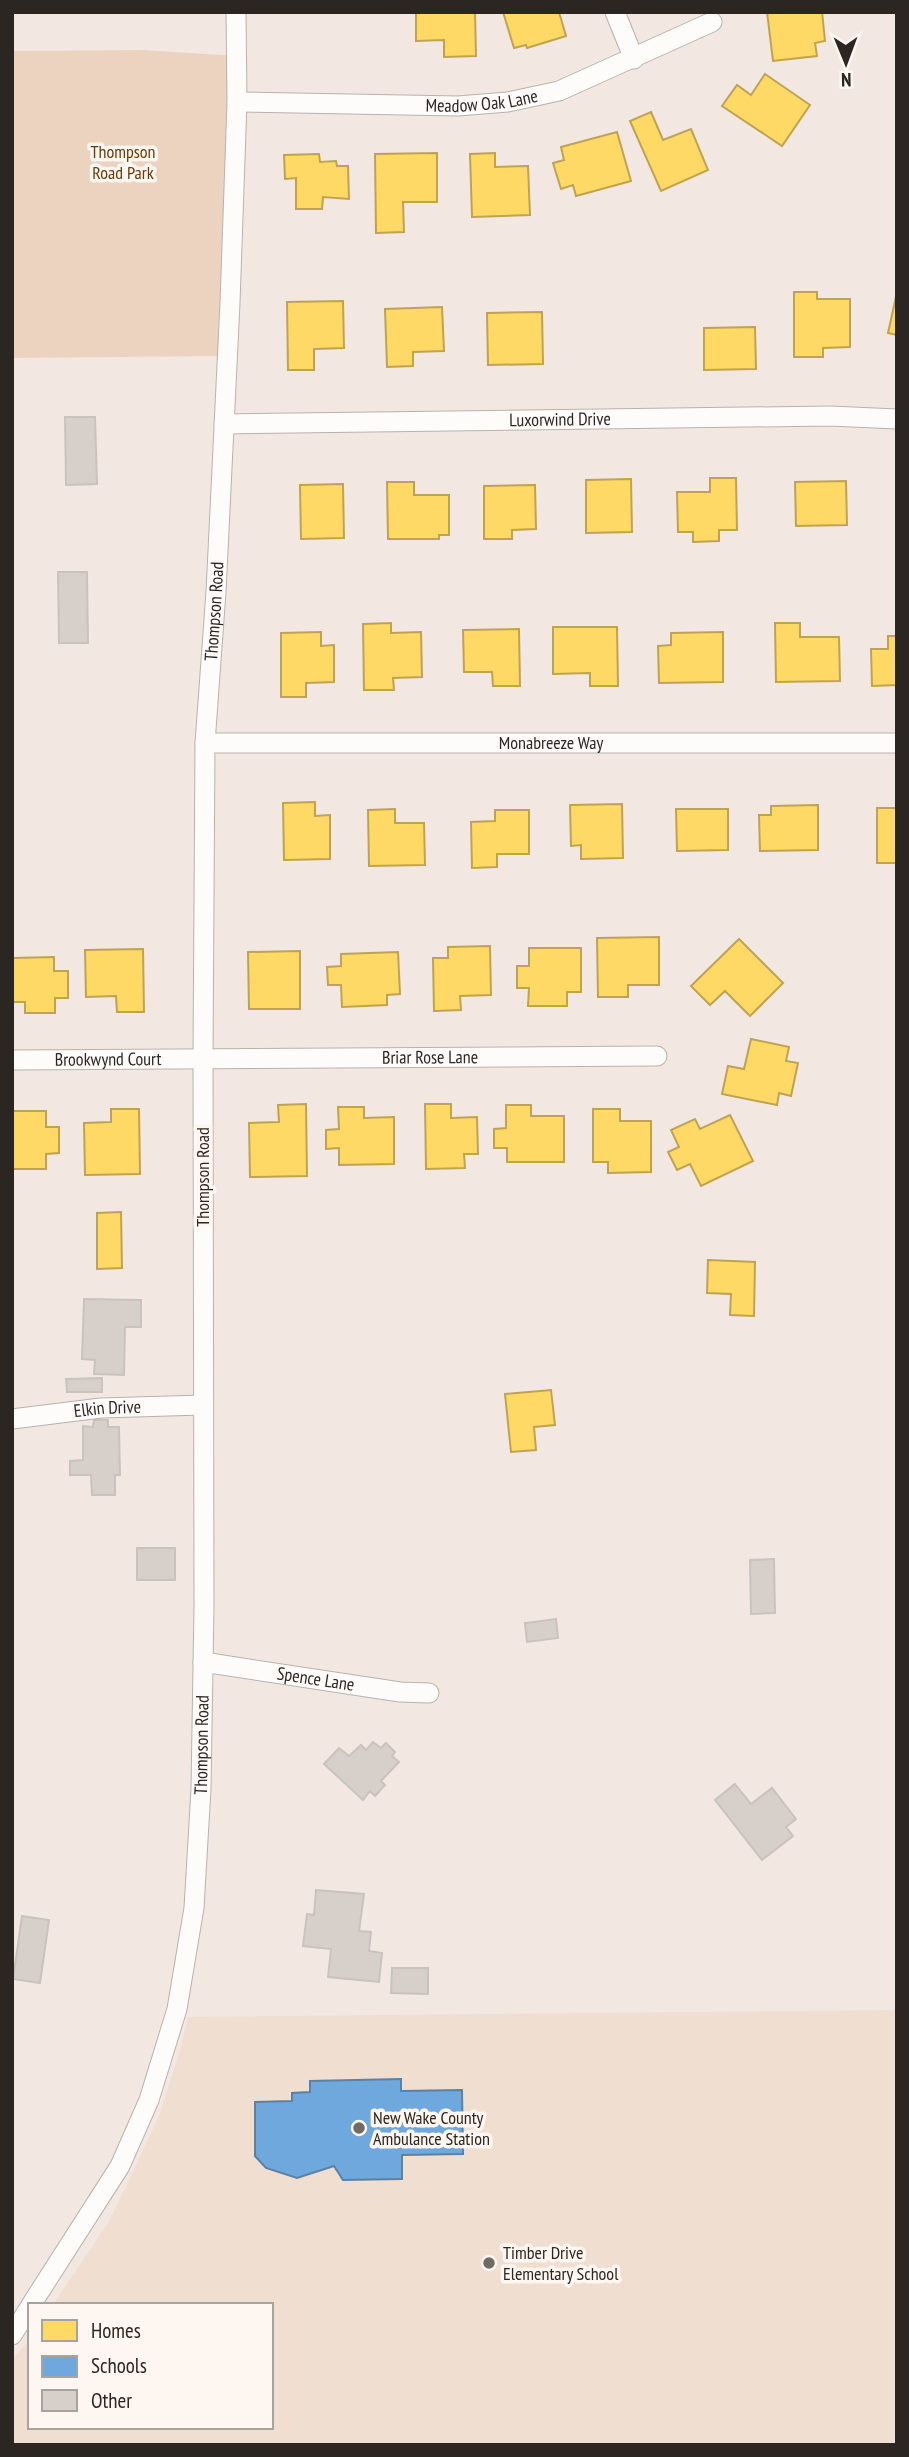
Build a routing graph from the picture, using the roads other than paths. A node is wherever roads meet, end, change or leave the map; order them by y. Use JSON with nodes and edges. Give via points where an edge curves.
{"nodes":[{"id":1,"x":236,"y":12,"type":"edge"},
{"id":2,"x":615,"y":12,"type":"edge"},
{"id":3,"x":712,"y":22,"type":"dead end"},
{"id":4,"x":634,"y":59,"type":"junction"},
{"id":5,"x":237,"y":102,"type":"junction"},
{"id":6,"x":897,"y":419,"type":"edge"},
{"id":7,"x":224,"y":424,"type":"junction"},
{"id":8,"x":205,"y":743,"type":"junction"},
{"id":9,"x":897,"y":743,"type":"edge"},
{"id":10,"x":657,"y":1056,"type":"dead end"},
{"id":11,"x":203,"y":1058,"type":"junction"},
{"id":12,"x":12,"y":1060,"type":"edge"},
{"id":13,"x":203,"y":1405,"type":"junction"},
{"id":14,"x":12,"y":1419,"type":"edge"},
{"id":15,"x":203,"y":1662,"type":"junction"},
{"id":16,"x":429,"y":1693,"type":"dead end"},
{"id":17,"x":33,"y":2303,"type":"edge"},
{"id":18,"x":28,"y":2310,"type":"edge"},
{"id":19,"x":12,"y":2334,"type":"edge"}],
"edges":[{"from":1,"to":5,"type":"street","name":"Thompson Road"},
{"from":2,"to":4,"type":"street"},
{"from":3,"to":4,"type":"street","name":"Meadow Oak Lane"},
{"from":4,"to":5,"type":"street","name":"Meadow Oak Lane","via":[[559,92],[508,102],[458,106]]},
{"from":5,"to":7,"type":"street","name":"Thompson Road"},
{"from":6,"to":7,"type":"street","name":"Luxorwind Drive"},
{"from":7,"to":8,"type":"street","name":"Thompson Road"},
{"from":8,"to":9,"type":"street","name":"Monabreeze Way"},
{"from":8,"to":11,"type":"street","name":"Thompson Road"},
{"from":10,"to":11,"type":"street","name":"Briar Rose Lane"},
{"from":11,"to":12,"type":"street","name":"Brookwynd Court"},
{"from":11,"to":13,"type":"street","name":"Thompson Road"},
{"from":13,"to":14,"type":"street","name":"Elkin Drive","via":[[101,1408]]},
{"from":13,"to":15,"type":"street","name":"Thompson Road"},
{"from":15,"to":16,"type":"street","name":"Spence Lane"},
{"from":15,"to":17,"type":"street","name":"Thompson Road","via":[[194,1908],[177,2009],[149,2100],[120,2166]]},
{"from":18,"to":19,"type":"street","name":"Thompson Road"}]}
